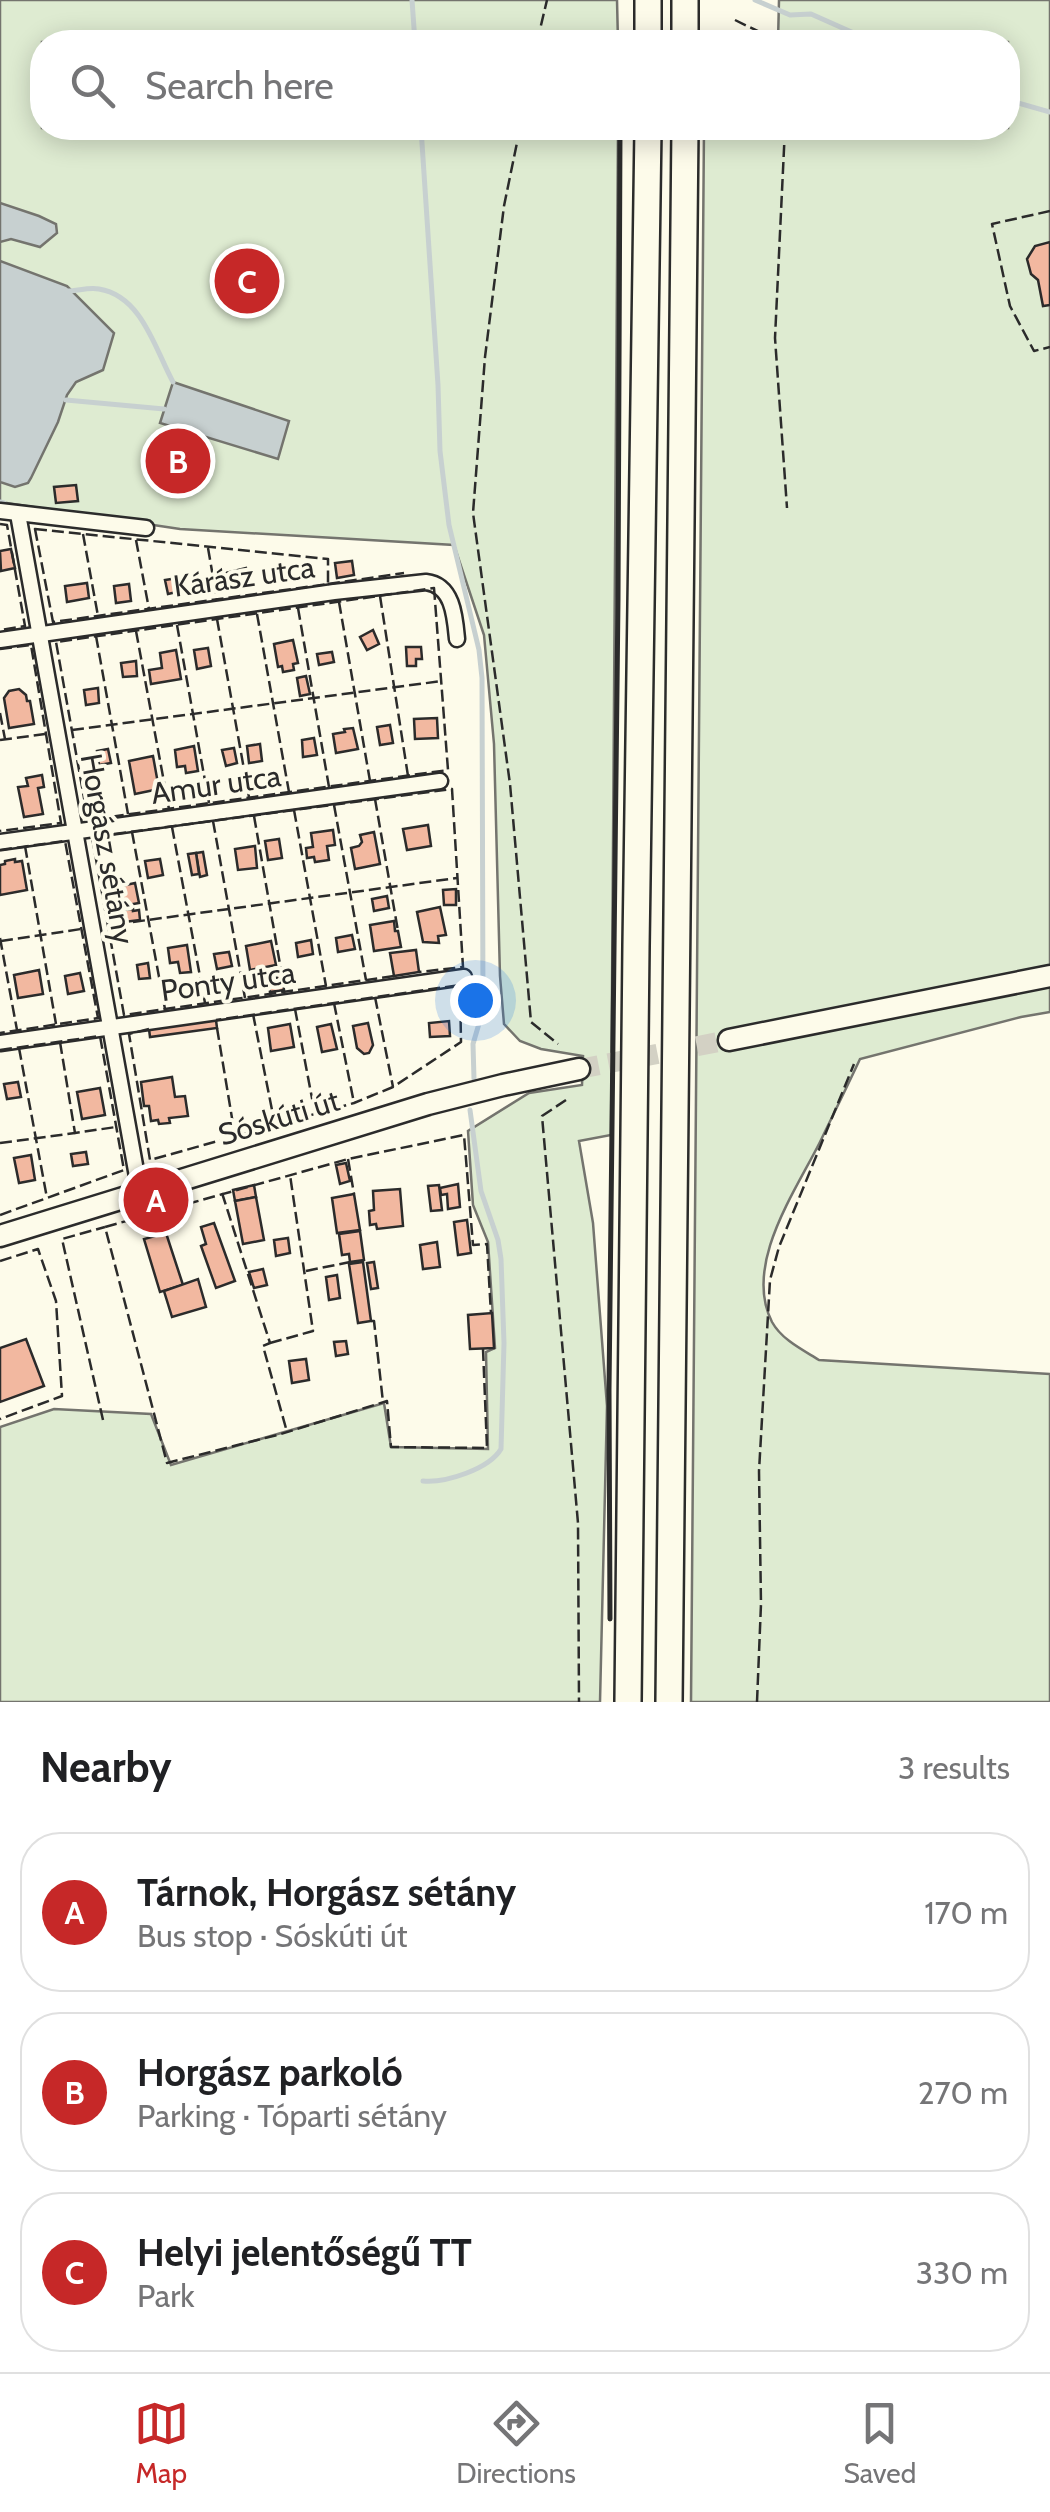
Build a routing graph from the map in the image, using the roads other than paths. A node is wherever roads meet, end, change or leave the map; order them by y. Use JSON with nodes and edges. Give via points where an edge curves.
{"nodes":[{"id":1,"x":648,"y":0,"type":"edge"},
{"id":2,"x":685,"y":0,"type":"edge"},
{"id":3,"x":648,"y":30,"type":"edge"},
{"id":4,"x":685,"y":30,"type":"edge"},
{"id":5,"x":648,"y":140,"type":"edge"},
{"id":6,"x":685,"y":140,"type":"edge"},
{"id":7,"x":0,"y":511,"type":"edge"},
{"id":8,"x":18,"y":514,"type":"junction"},
{"id":9,"x":146,"y":528,"type":"dead end"},
{"id":10,"x":41,"y":635,"type":"junction"},
{"id":11,"x":457,"y":639,"type":"dead end"},
{"id":12,"x":0,"y":640,"type":"edge"},
{"id":13,"x":440,"y":781,"type":"dead end"},
{"id":14,"x":76,"y":832,"type":"junction"},
{"id":15,"x":0,"y":842,"type":"edge"},
{"id":16,"x":464,"y":976,"type":"dead end"},
{"id":17,"x":1050,"y":976,"type":"edge"},
{"id":18,"x":110,"y":1026,"type":"junction"},
{"id":19,"x":729,"y":1040,"type":"tunnel mouth"},
{"id":20,"x":0,"y":1043,"type":"edge"},
{"id":21,"x":579,"y":1069,"type":"tunnel mouth"},
{"id":22,"x":140,"y":1193,"type":"junction"},
{"id":23,"x":0,"y":1236,"type":"edge"},
{"id":24,"x":628,"y":1702,"type":"edge"},
{"id":25,"x":670,"y":1702,"type":"edge"}],
"edges":[{"from":1,"to":3,"type":"highway"},
{"from":2,"to":4,"type":"highway"},
{"from":5,"to":24,"type":"highway"},
{"from":6,"to":25,"type":"highway"},
{"from":7,"to":8,"type":"street"},
{"from":8,"to":9,"type":"street"},
{"from":8,"to":10,"type":"street","name":"Horgász sétány"},
{"from":10,"to":11,"type":"street","name":"Kárász utca","via":[[426,582],[446,593]]},
{"from":10,"to":12,"type":"street","name":"Kárász utca"},
{"from":10,"to":14,"type":"street","name":"Horgász sétány"},
{"from":13,"to":14,"type":"street","name":"Amur utca"},
{"from":14,"to":15,"type":"street","name":"Amur utca"},
{"from":14,"to":18,"type":"street","name":"Horgász sétány"},
{"from":16,"to":18,"type":"street","name":"Ponty utca"},
{"from":17,"to":19,"type":"main road"},
{"from":18,"to":20,"type":"street","name":"Ponty utca"},
{"from":18,"to":22,"type":"street","name":"Horgász sétány"},
{"from":21,"to":22,"type":"main road","name":"Sóskúti út","via":[[428,1104]]},
{"from":22,"to":23,"type":"main road","name":"Sóskúti út"}]}
